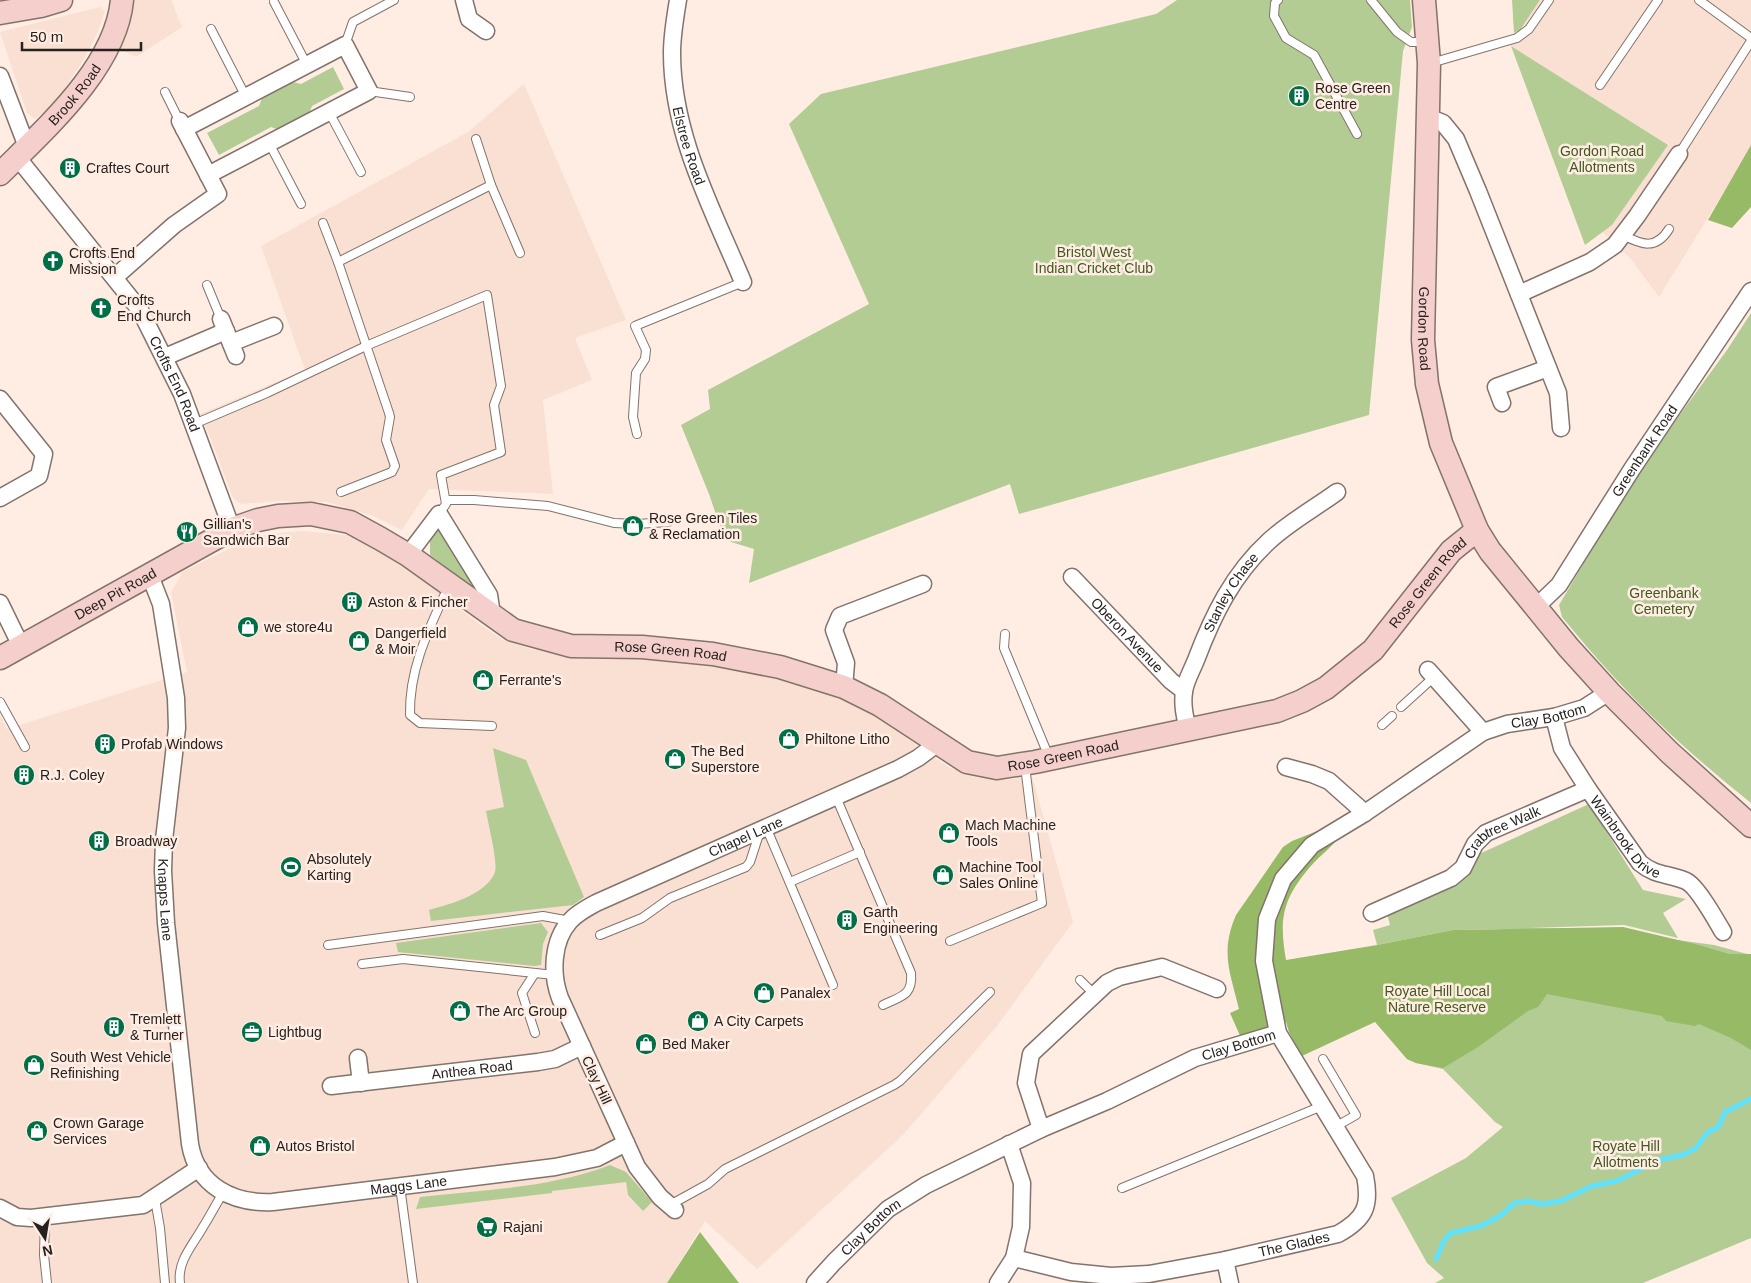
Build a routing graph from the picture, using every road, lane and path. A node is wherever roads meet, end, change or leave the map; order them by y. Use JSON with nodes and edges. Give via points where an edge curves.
{"nodes":[{"id":1,"x":61,"y":0,"type":"edge"},
{"id":2,"x":122,"y":0,"type":"edge"},
{"id":3,"x":464,"y":0,"type":"edge"},
{"id":4,"x":678,"y":0,"type":"edge"},
{"id":5,"x":1278,"y":0,"type":"edge"},
{"id":6,"x":1371,"y":0,"type":"edge"},
{"id":7,"x":1424,"y":0,"type":"edge"},
{"id":8,"x":1549,"y":0,"type":"edge"},
{"id":9,"x":1658,"y":0,"type":"edge"},
{"id":10,"x":1698,"y":0,"type":"edge"},
{"id":11,"x":391,"y":1,"type":"edge"},
{"id":12,"x":274,"y":2,"type":"dead end"},
{"id":13,"x":0,"y":13,"type":"edge"},
{"id":14,"x":211,"y":29,"type":"dead end"},
{"id":15,"x":486,"y":31,"type":"dead end"},
{"id":16,"x":1751,"y":39,"type":"edge"},
{"id":17,"x":345,"y":45,"type":"junction"},
{"id":18,"x":1428,"y":53,"type":"junction"},
{"id":19,"x":307,"y":65,"type":"junction"},
{"id":20,"x":0,"y":76,"type":"edge"},
{"id":21,"x":1600,"y":85,"type":"dead end"},
{"id":22,"x":369,"y":91,"type":"junction"},
{"id":23,"x":165,"y":92,"type":"dead end"},
{"id":24,"x":246,"y":97,"type":"junction"},
{"id":25,"x":410,"y":97,"type":"dead end"},
{"id":26,"x":329,"y":112,"type":"junction"},
{"id":27,"x":1428,"y":117,"type":"junction"},
{"id":28,"x":182,"y":125,"type":"junction"},
{"id":29,"x":1357,"y":134,"type":"dead end"},
{"id":30,"x":476,"y":139,"type":"dead end"},
{"id":31,"x":269,"y":143,"type":"junction"},
{"id":32,"x":22,"y":152,"type":"junction"},
{"id":33,"x":1678,"y":154,"type":"joint"},
{"id":34,"x":361,"y":172,"type":"dead end"},
{"id":35,"x":0,"y":174,"type":"edge"},
{"id":36,"x":208,"y":175,"type":"junction"},
{"id":37,"x":492,"y":185,"type":"junction"},
{"id":38,"x":301,"y":204,"type":"dead end"},
{"id":39,"x":323,"y":223,"type":"dead end"},
{"id":40,"x":1669,"y":229,"type":"dead end"},
{"id":41,"x":1623,"y":235,"type":"junction"},
{"id":42,"x":520,"y":253,"type":"dead end"},
{"id":43,"x":338,"y":262,"type":"junction"},
{"id":44,"x":115,"y":277,"type":"junction"},
{"id":45,"x":743,"y":282,"type":"joint"},
{"id":46,"x":207,"y":285,"type":"dead end"},
{"id":47,"x":1751,"y":291,"type":"edge"},
{"id":48,"x":1519,"y":294,"type":"junction"},
{"id":49,"x":274,"y":326,"type":"dead end"},
{"id":50,"x":229,"y":338,"type":"junction"},
{"id":51,"x":366,"y":346,"type":"junction"},
{"id":52,"x":164,"y":357,"type":"junction"},
{"id":53,"x":1548,"y":368,"type":"junction"},
{"id":54,"x":0,"y":399,"type":"edge"},
{"id":55,"x":1502,"y":403,"type":"dead end"},
{"id":56,"x":194,"y":424,"type":"junction"},
{"id":57,"x":1561,"y":428,"type":"dead end"},
{"id":58,"x":637,"y":434,"type":"dead end"},
{"id":59,"x":341,"y":492,"type":"dead end"},
{"id":60,"x":1337,"y":492,"type":"dead end"},
{"id":61,"x":0,"y":498,"type":"edge"},
{"id":62,"x":442,"y":507,"type":"junction"},
{"id":63,"x":668,"y":522,"type":"dead end"},
{"id":64,"x":232,"y":529,"type":"junction"},
{"id":65,"x":1478,"y":530,"type":"junction"},
{"id":66,"x":408,"y":555,"type":"junction"},
{"id":67,"x":149,"y":574,"type":"junction"},
{"id":68,"x":1072,"y":577,"type":"dead end"},
{"id":69,"x":923,"y":584,"type":"dead end"},
{"id":70,"x":451,"y":586,"type":"junction"},
{"id":71,"x":0,"y":603,"type":"edge"},
{"id":72,"x":1536,"y":607,"type":"junction"},
{"id":73,"x":492,"y":615,"type":"junction"},
{"id":74,"x":1005,"y":634,"type":"dead end"},
{"id":75,"x":21,"y":646,"type":"junction"},
{"id":76,"x":0,"y":658,"type":"edge"},
{"id":77,"x":1431,"y":673,"type":"joint"},
{"id":78,"x":844,"y":687,"type":"junction"},
{"id":79,"x":1184,"y":691,"type":"junction"},
{"id":80,"x":1609,"y":692,"type":"junction"},
{"id":81,"x":0,"y":702,"type":"edge"},
{"id":82,"x":1401,"y":708,"type":"dead end"},
{"id":83,"x":1392,"y":716,"type":"dead end"},
{"id":84,"x":1554,"y":717,"type":"junction"},
{"id":85,"x":1382,"y":725,"type":"dead end"},
{"id":86,"x":492,"y":726,"type":"dead end"},
{"id":87,"x":1188,"y":730,"type":"junction"},
{"id":88,"x":1483,"y":732,"type":"junction"},
{"id":89,"x":938,"y":744,"type":"junction"},
{"id":90,"x":24,"y":747,"type":"dead end"},
{"id":91,"x":1050,"y":759,"type":"junction"},
{"id":92,"x":1025,"y":764,"type":"junction"},
{"id":93,"x":1286,"y":768,"type":"dead end"},
{"id":94,"x":1588,"y":789,"type":"junction"},
{"id":95,"x":836,"y":797,"type":"junction"},
{"id":96,"x":1364,"y":813,"type":"junction"},
{"id":97,"x":1751,"y":826,"type":"edge"},
{"id":98,"x":764,"y":828,"type":"junction"},
{"id":99,"x":860,"y":852,"type":"junction"},
{"id":100,"x":790,"y":882,"type":"junction"},
{"id":101,"x":1372,"y":913,"type":"dead end"},
{"id":102,"x":570,"y":921,"type":"junction"},
{"id":103,"x":1723,"y":932,"type":"dead end"},
{"id":104,"x":600,"y":935,"type":"dead end"},
{"id":105,"x":560,"y":937,"type":"joint"},
{"id":106,"x":950,"y":941,"type":"dead end"},
{"id":107,"x":328,"y":945,"type":"dead end"},
{"id":108,"x":362,"y":964,"type":"dead end"},
{"id":109,"x":535,"y":973,"type":"junction"},
{"id":110,"x":554,"y":975,"type":"junction"},
{"id":111,"x":1080,"y":980,"type":"dead end"},
{"id":112,"x":833,"y":985,"type":"dead end"},
{"id":113,"x":1217,"y":989,"type":"dead end"},
{"id":114,"x":990,"y":992,"type":"dead end"},
{"id":115,"x":1095,"y":995,"type":"junction"},
{"id":116,"x":884,"y":1005,"type":"dead end"},
{"id":117,"x":1278,"y":1033,"type":"junction"},
{"id":118,"x":535,"y":1034,"type":"dead end"},
{"id":119,"x":582,"y":1046,"type":"junction"},
{"id":120,"x":358,"y":1058,"type":"dead end"},
{"id":121,"x":1323,"y":1059,"type":"dead end"},
{"id":122,"x":360,"y":1083,"type":"junction"},
{"id":123,"x":331,"y":1086,"type":"dead end"},
{"id":124,"x":1322,"y":1106,"type":"junction"},
{"id":125,"x":1335,"y":1127,"type":"junction"},
{"id":126,"x":1041,"y":1129,"type":"junction"},
{"id":127,"x":626,"y":1142,"type":"junction"},
{"id":128,"x":1010,"y":1144,"type":"junction"},
{"id":129,"x":198,"y":1168,"type":"junction"},
{"id":130,"x":400,"y":1186,"type":"junction"},
{"id":131,"x":1122,"y":1188,"type":"dead end"},
{"id":132,"x":223,"y":1193,"type":"junction"},
{"id":133,"x":155,"y":1198,"type":"junction"},
{"id":134,"x":0,"y":1208,"type":"edge"},
{"id":135,"x":673,"y":1208,"type":"joint"},
{"id":136,"x":45,"y":1216,"type":"junction"},
{"id":137,"x":1014,"y":1258,"type":"junction"},
{"id":138,"x":1224,"y":1260,"type":"junction"},
{"id":139,"x":47,"y":1283,"type":"edge"},
{"id":140,"x":165,"y":1283,"type":"edge"},
{"id":141,"x":180,"y":1283,"type":"edge"},
{"id":142,"x":412,"y":1283,"type":"edge"},
{"id":143,"x":815,"y":1283,"type":"edge"},
{"id":144,"x":998,"y":1283,"type":"edge"},
{"id":145,"x":1230,"y":1283,"type":"edge"}],
"edges":[{"from":1,"to":13,"type":"street"},
{"from":2,"to":32,"type":"street","name":"Brook Road","via":[[116,28],[100,62],[77,94]]},
{"from":3,"to":15,"type":"street","via":[[469,19]]},
{"from":4,"to":45,"type":"street","name":"Elstree Road","via":[[672,52],[679,116],[692,162]]},
{"from":5,"to":29,"type":"lane","via":[[1274,16],[1286,38],[1314,55]]},
{"from":6,"to":18,"type":"lane","via":[[1398,32]]},
{"from":7,"to":18,"type":"street","name":"Gordon Road"},
{"from":8,"to":18,"type":"lane","via":[[1529,29],[1517,38]]},
{"from":9,"to":21,"type":"lane"},
{"from":10,"to":16,"type":"lane"},
{"from":11,"to":17,"type":"lane","via":[[354,22]]},
{"from":12,"to":19,"type":"lane"},
{"from":14,"to":24,"type":"lane"},
{"from":16,"to":33,"type":"lane"},
{"from":17,"to":19,"type":"street"},
{"from":17,"to":22,"type":"street"},
{"from":18,"to":27,"type":"street","name":"Gordon Road"},
{"from":19,"to":24,"type":"street"},
{"from":20,"to":32,"type":"street","name":"Crofts End Road"},
{"from":22,"to":25,"type":"lane"},
{"from":22,"to":26,"type":"street"},
{"from":23,"to":28,"type":"lane"},
{"from":24,"to":28,"type":"street"},
{"from":26,"to":31,"type":"street"},
{"from":26,"to":34,"type":"lane"},
{"from":27,"to":48,"type":"street","via":[[1444,123],[1456,138]]},
{"from":27,"to":65,"type":"street","name":"Gordon Road","via":[[1423,340],[1427,384],[1441,443]]},
{"from":28,"to":36,"type":"street"},
{"from":30,"to":37,"type":"lane"},
{"from":31,"to":36,"type":"street"},
{"from":31,"to":38,"type":"lane"},
{"from":32,"to":35,"type":"street","name":"Brook Road"},
{"from":32,"to":44,"type":"street","name":"Crofts End Road"},
{"from":33,"to":41,"type":"street"},
{"from":36,"to":44,"type":"street","via":[[218,194],[174,225]]},
{"from":37,"to":42,"type":"lane"},
{"from":37,"to":43,"type":"lane"},
{"from":39,"to":43,"type":"lane"},
{"from":40,"to":41,"type":"lane","via":[[1664,238],[1651,244],[1636,242]]},
{"from":41,"to":48,"type":"street","via":[[1615,246],[1590,262]]},
{"from":43,"to":51,"type":"lane"},
{"from":44,"to":52,"type":"street","name":"Crofts End Road","via":[[140,310]]},
{"from":45,"to":58,"type":"lane","via":[[635,326],[646,350],[645,360],[636,373],[633,417]]},
{"from":46,"to":50,"type":"lane"},
{"from":47,"to":72,"type":"street","name":"Greenbank Road","via":[[1559,585]]},
{"from":48,"to":53,"type":"street"},
{"from":49,"to":50,"type":"street"},
{"from":50,"to":52,"type":"street"},
{"from":51,"to":56,"type":"lane"},
{"from":51,"to":59,"type":"lane","via":[[390,416],[386,440],[395,469]]},
{"from":51,"to":62,"type":"lane","via":[[487,295],[501,386],[494,405],[501,452],[441,475]]},
{"from":52,"to":56,"type":"street","name":"Crofts End Road"},
{"from":53,"to":55,"type":"street","via":[[1496,387]]},
{"from":53,"to":57,"type":"street","via":[[1558,393]]},
{"from":54,"to":61,"type":"street","via":[[44,454],[39,476]]},
{"from":56,"to":64,"type":"street","name":"Crofts End Road"},
{"from":60,"to":79,"type":"street","name":"Stanley Chase","via":[[1270,540],[1245,565],[1218,607]]},
{"from":62,"to":63,"type":"lane","via":[[474,500],[548,506],[614,523]]},
{"from":62,"to":66,"type":"street"},
{"from":62,"to":73,"type":"street","via":[[488,595]]},
{"from":64,"to":66,"type":"street","name":"Rose Green Road","via":[[264,519],[311,514],[350,522]]},
{"from":64,"to":67,"type":"street","name":"Deep Pit Road"},
{"from":65,"to":72,"type":"street","name":"Rose Green Road","via":[[1490,551]]},
{"from":65,"to":87,"type":"street","name":"Rose Green Road","via":[[1451,551],[1373,650],[1326,688],[1277,711]]},
{"from":66,"to":70,"type":"street","name":"Rose Green Road"},
{"from":67,"to":75,"type":"street","name":"Deep Pit Road"},
{"from":67,"to":129,"type":"street","name":"Knapps Lane","via":[[161,604],[176,698],[177,728],[164,840],[164,900],[190,1144]]},
{"from":68,"to":79,"type":"street","name":"Oberon Avenue"},
{"from":69,"to":78,"type":"street","via":[[840,616],[834,630],[846,663]]},
{"from":70,"to":73,"type":"street","name":"Rose Green Road"},
{"from":70,"to":86,"type":"lane","via":[[418,657],[410,715],[420,723]]},
{"from":71,"to":75,"type":"street"},
{"from":72,"to":80,"type":"street","name":"Rose Green Road"},
{"from":73,"to":78,"type":"street","name":"Rose Green Road","via":[[513,630],[571,646],[642,647],[713,654],[780,667]]},
{"from":74,"to":91,"type":"lane","via":[[1004,648]]},
{"from":75,"to":76,"type":"street","name":"Deep Pit Road"},
{"from":77,"to":82,"type":"lane"},
{"from":77,"to":88,"type":"street"},
{"from":78,"to":89,"type":"street","name":"Rose Green Road","via":[[880,705]]},
{"from":79,"to":87,"type":"street","name":"Stanley Chase"},
{"from":80,"to":84,"type":"street","name":"Clay Bottom","via":[[1584,708]]},
{"from":80,"to":97,"type":"street","name":"Rose Green Road"},
{"from":81,"to":90,"type":"lane"},
{"from":83,"to":85,"type":"lane"},
{"from":84,"to":88,"type":"street","name":"Clay Bottom","via":[[1507,724]]},
{"from":84,"to":94,"type":"street","name":"Wainbrook Drive","via":[[1562,748]]},
{"from":87,"to":91,"type":"street","name":"Rose Green Road"},
{"from":88,"to":96,"type":"street","name":"Clay Bottom"},
{"from":89,"to":92,"type":"street","name":"Rose Green Road","via":[[967,762],[997,768]]},
{"from":89,"to":95,"type":"street","name":"Chapel Lane","via":[[903,767]]},
{"from":91,"to":92,"type":"street","name":"Rose Green Road"},
{"from":92,"to":106,"type":"lane","via":[[1042,903]]},
{"from":93,"to":96,"type":"street","via":[[1329,781]]},
{"from":94,"to":101,"type":"street","name":"Crabtree Walk","via":[[1486,832],[1475,844],[1464,868],[1451,878]]},
{"from":94,"to":103,"type":"street","name":"Wainbrook Drive","via":[[1640,863],[1650,871],[1688,882]]},
{"from":95,"to":98,"type":"street","name":"Chapel Lane"},
{"from":95,"to":99,"type":"lane"},
{"from":96,"to":117,"type":"street","name":"Clay Bottom","via":[[1312,845],[1283,879],[1267,920],[1264,961]]},
{"from":98,"to":100,"type":"lane"},
{"from":98,"to":102,"type":"street","name":"Chapel Lane","via":[[602,900]]},
{"from":98,"to":104,"type":"lane","via":[[746,867],[670,898],[642,918]]},
{"from":99,"to":100,"type":"lane"},
{"from":99,"to":116,"type":"lane","via":[[912,973],[909,991]]},
{"from":100,"to":112,"type":"lane"},
{"from":102,"to":105,"type":"street","name":"Chapel Lane"},
{"from":102,"to":107,"type":"lane","via":[[543,916]]},
{"from":105,"to":110,"type":"street","name":"Clay Hill"},
{"from":108,"to":109,"type":"lane","via":[[403,959]]},
{"from":109,"to":110,"type":"lane"},
{"from":109,"to":118,"type":"lane","via":[[522,993]]},
{"from":110,"to":119,"type":"street","name":"Clay Hill","via":[[557,990]]},
{"from":111,"to":115,"type":"lane"},
{"from":113,"to":115,"type":"street","via":[[1162,967],[1119,977]]},
{"from":114,"to":135,"type":"lane","via":[[894,1085],[725,1169]]},
{"from":115,"to":126,"type":"street","via":[[1031,1054],[1026,1083]]},
{"from":117,"to":124,"type":"street","name":"The Glades"},
{"from":117,"to":126,"type":"street","name":"Clay Bottom","via":[[1195,1058]]},
{"from":119,"to":122,"type":"street","name":"Anthea Road","via":[[555,1059],[538,1062]]},
{"from":119,"to":127,"type":"street","name":"Clay Hill"},
{"from":120,"to":122,"type":"street"},
{"from":121,"to":125,"type":"lane","via":[[1358,1119]]},
{"from":122,"to":123,"type":"street","name":"Anthea Road"},
{"from":124,"to":125,"type":"street","name":"The Glades"},
{"from":124,"to":131,"type":"lane"},
{"from":125,"to":138,"type":"street","name":"The Glades","via":[[1365,1176],[1368,1191],[1362,1215],[1354,1226],[1338,1234]]},
{"from":126,"to":128,"type":"street","name":"Clay Bottom"},
{"from":127,"to":130,"type":"street","name":"Maggs Lane","via":[[597,1158],[568,1165]]},
{"from":127,"to":135,"type":"street","name":"Clay Hill","via":[[643,1176]]},
{"from":128,"to":137,"type":"street","via":[[1022,1183],[1021,1226]]},
{"from":128,"to":143,"type":"street","name":"Clay Bottom","via":[[926,1185],[888,1209]]},
{"from":129,"to":132,"type":"street","name":"Maggs Lane"},
{"from":129,"to":133,"type":"street"},
{"from":130,"to":132,"type":"street","name":"Maggs Lane","via":[[262,1202],[245,1201]]},
{"from":130,"to":142,"type":"lane"},
{"from":132,"to":141,"type":"lane","via":[[187,1251],[179,1273]]},
{"from":133,"to":136,"type":"street","via":[[143,1205]]},
{"from":133,"to":140,"type":"lane"},
{"from":134,"to":136,"type":"street","via":[[17,1217]]},
{"from":136,"to":139,"type":"lane"},
{"from":137,"to":138,"type":"street","name":"The Glades","via":[[1071,1272],[1111,1276],[1148,1274]]},
{"from":137,"to":144,"type":"street"},
{"from":138,"to":145,"type":"street"}]}
